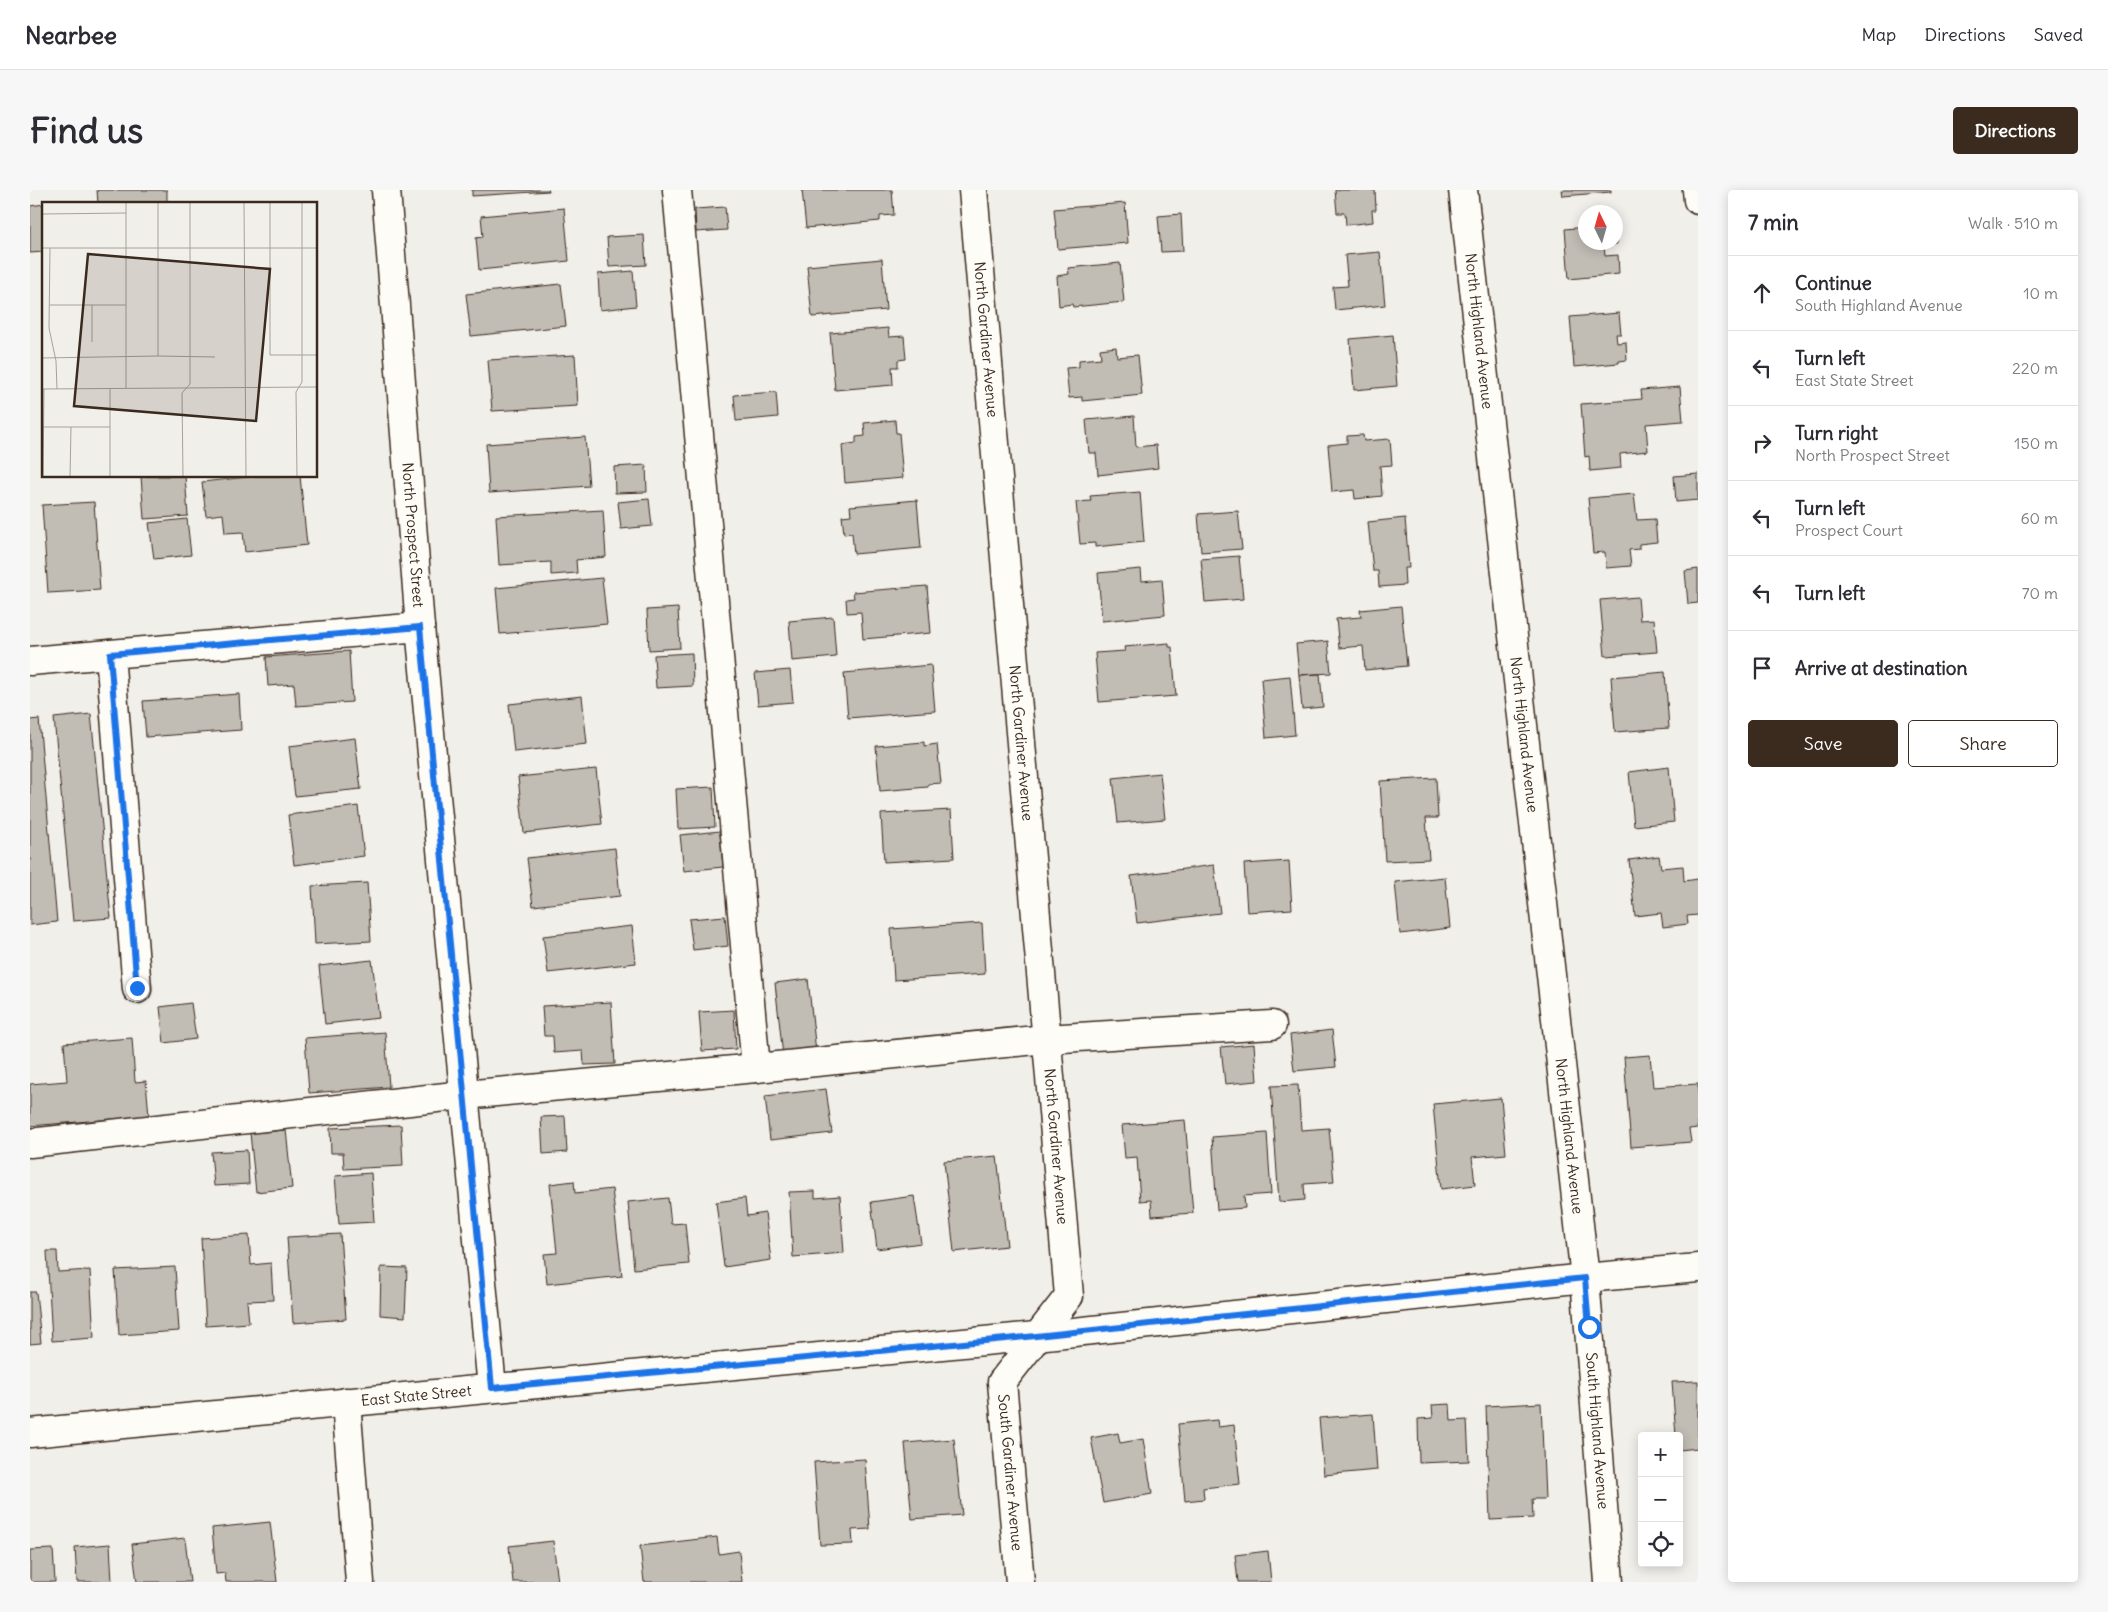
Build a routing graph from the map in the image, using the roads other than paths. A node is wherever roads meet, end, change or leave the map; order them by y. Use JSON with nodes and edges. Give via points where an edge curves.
{"nodes":[{"id":1,"x":386,"y":190,"type":"edge"},
{"id":2,"x":677,"y":190,"type":"edge"},
{"id":3,"x":973,"y":190,"type":"edge"},
{"id":4,"x":1463,"y":190,"type":"edge"},
{"id":5,"x":1697,"y":190,"type":"edge"},
{"id":6,"x":1698,"y":200,"type":"edge"},
{"id":7,"x":420,"y":627,"type":"junction"},
{"id":8,"x":110,"y":654,"type":"junction"},
{"id":9,"x":30,"y":661,"type":"edge"},
{"id":10,"x":137,"y":988,"type":"dead end"},
{"id":11,"x":1272,"y":1025,"type":"dead end"},
{"id":12,"x":1046,"y":1039,"type":"junction"},
{"id":13,"x":756,"y":1068,"type":"junction"},
{"id":14,"x":464,"y":1095,"type":"junction"},
{"id":15,"x":30,"y":1143,"type":"edge"},
{"id":16,"x":1698,"y":1268,"type":"edge"},
{"id":17,"x":1585,"y":1278,"type":"junction"},
{"id":18,"x":1069,"y":1296,"type":"joint"},
{"id":19,"x":1036,"y":1336,"type":"junction"},
{"id":20,"x":492,"y":1388,"type":"junction"},
{"id":21,"x":346,"y":1402,"type":"junction"},
{"id":22,"x":30,"y":1433,"type":"edge"},
{"id":23,"x":360,"y":1582,"type":"edge"},
{"id":24,"x":1020,"y":1582,"type":"edge"},
{"id":25,"x":1610,"y":1582,"type":"edge"}],
"edges":[{"from":1,"to":7,"type":"street","name":"North Prospect Street"},
{"from":2,"to":13,"type":"street"},
{"from":3,"to":12,"type":"street","name":"North Gardiner Avenue"},
{"from":4,"to":17,"type":"street","name":"North Highland Avenue"},
{"from":5,"to":6,"type":"street"},
{"from":7,"to":8,"type":"street"},
{"from":7,"to":14,"type":"street","name":"North Prospect Street"},
{"from":8,"to":9,"type":"street"},
{"from":8,"to":10,"type":"street"},
{"from":11,"to":12,"type":"street"},
{"from":12,"to":13,"type":"street"},
{"from":12,"to":18,"type":"street","name":"North Gardiner Avenue"},
{"from":13,"to":14,"type":"street"},
{"from":14,"to":15,"type":"street"},
{"from":14,"to":20,"type":"street","name":"North Prospect Street"},
{"from":16,"to":17,"type":"street","name":"East State Street"},
{"from":17,"to":19,"type":"street","name":"East State Street"},
{"from":17,"to":25,"type":"street","name":"South Highland Avenue"},
{"from":18,"to":19,"type":"street","name":"South Gardiner Avenue"},
{"from":19,"to":20,"type":"street","name":"East State Street"},
{"from":19,"to":24,"type":"street","name":"South Gardiner Avenue","via":[[1002,1382]]},
{"from":20,"to":21,"type":"street","name":"East State Street"},
{"from":21,"to":22,"type":"street","name":"East State Street"},
{"from":21,"to":23,"type":"street"}]}
